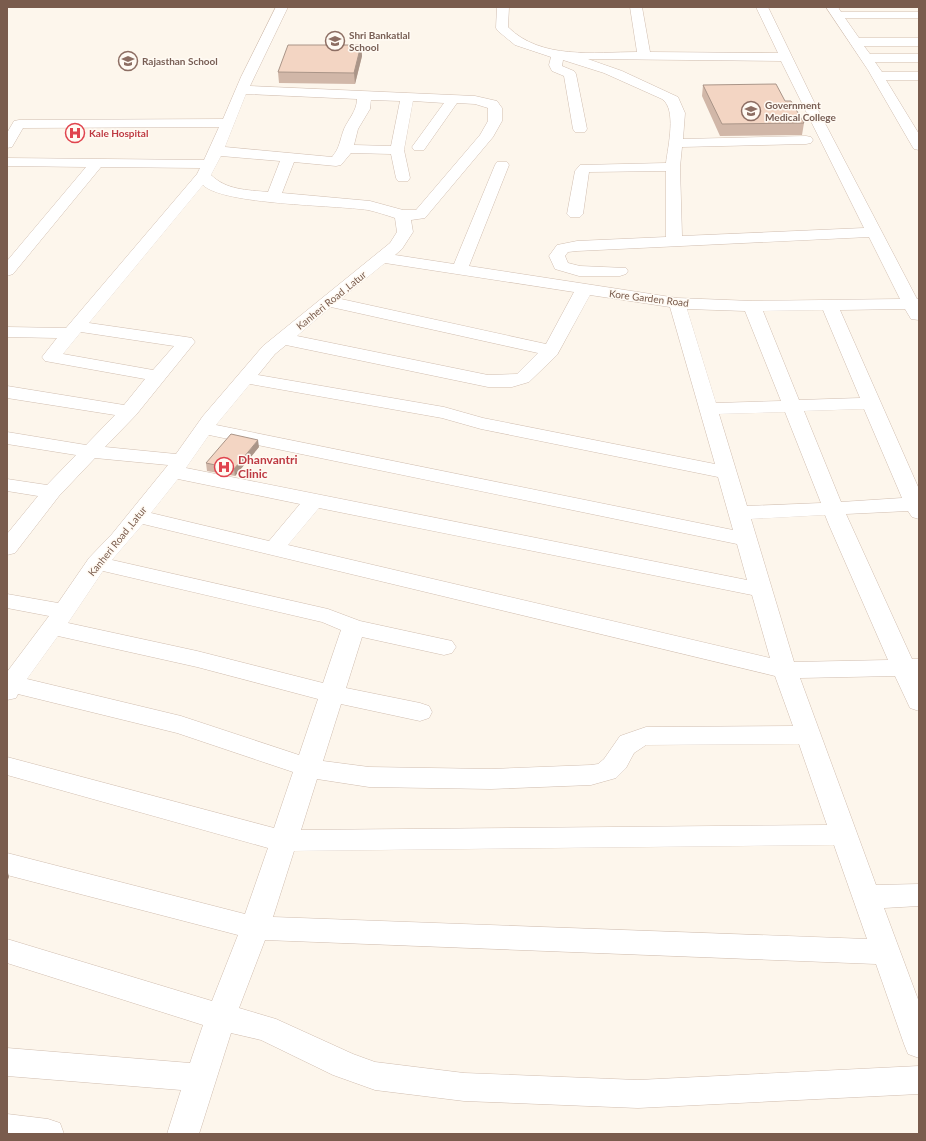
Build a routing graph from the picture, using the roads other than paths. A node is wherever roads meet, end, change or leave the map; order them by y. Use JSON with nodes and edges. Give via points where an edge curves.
{"nodes":[{"id":1,"x":282,"y":7,"type":"edge"},
{"id":2,"x":503,"y":7,"type":"edge"},
{"id":3,"x":636,"y":7,"type":"edge"},
{"id":4,"x":762,"y":7,"type":"edge"},
{"id":5,"x":835,"y":11,"type":"edge"},
{"id":6,"x":919,"y":15,"type":"edge"},
{"id":7,"x":855,"y":42,"type":"junction"},
{"id":8,"x":919,"y":42,"type":"edge"},
{"id":9,"x":558,"y":55,"type":"junction"},
{"id":10,"x":644,"y":56,"type":"junction"},
{"id":11,"x":785,"y":57,"type":"junction"},
{"id":12,"x":866,"y":58,"type":"junction"},
{"id":13,"x":919,"y":58,"type":"edge"},
{"id":14,"x":878,"y":76,"type":"junction"},
{"id":15,"x":919,"y":76,"type":"edge"},
{"id":16,"x":242,"y":90,"type":"junction"},
{"id":17,"x":363,"y":95,"type":"junction"},
{"id":18,"x":407,"y":97,"type":"junction"},
{"id":19,"x":453,"y":99,"type":"junction"},
{"id":20,"x":227,"y":123,"type":"junction"},
{"id":21,"x":13,"y":124,"type":"edge"},
{"id":22,"x":580,"y":129,"type":"dead end"},
{"id":23,"x":806,"y":140,"type":"dead end"},
{"id":24,"x":675,"y":143,"type":"junction"},
{"id":25,"x":7,"y":144,"type":"edge"},
{"id":26,"x":919,"y":146,"type":"edge"},
{"id":27,"x":419,"y":147,"type":"dead end"},
{"id":28,"x":346,"y":149,"type":"junction"},
{"id":29,"x":396,"y":150,"type":"junction"},
{"id":30,"x":289,"y":157,"type":"junction"},
{"id":31,"x":7,"y":162,"type":"edge"},
{"id":32,"x":97,"y":162,"type":"junction"},
{"id":33,"x":209,"y":164,"type":"junction"},
{"id":34,"x":502,"y":164,"type":"dead end"},
{"id":35,"x":673,"y":167,"type":"junction"},
{"id":36,"x":403,"y":178,"type":"dead end"},
{"id":37,"x":273,"y":197,"type":"junction"},
{"id":38,"x":575,"y":214,"type":"dead end"},
{"id":39,"x":402,"y":215,"type":"junction"},
{"id":40,"x":875,"y":232,"type":"junction"},
{"id":41,"x":674,"y":242,"type":"junction"},
{"id":42,"x":382,"y":258,"type":"junction"},
{"id":43,"x":7,"y":271,"type":"edge"},
{"id":44,"x":459,"y":271,"type":"junction"},
{"id":45,"x":620,"y":271,"type":"dead end"},
{"id":46,"x":584,"y":290,"type":"junction"},
{"id":47,"x":330,"y":302,"type":"junction"},
{"id":48,"x":677,"y":303,"type":"junction"},
{"id":49,"x":829,"y":305,"type":"junction"},
{"id":50,"x":752,"y":306,"type":"junction"},
{"id":51,"x":917,"y":309,"type":"edge"},
{"id":52,"x":73,"y":330,"type":"junction"},
{"id":53,"x":7,"y":332,"type":"edge"},
{"id":54,"x":284,"y":339,"type":"junction"},
{"id":55,"x":551,"y":351,"type":"junction"},
{"id":56,"x":158,"y":376,"type":"junction"},
{"id":57,"x":246,"y":378,"type":"junction"},
{"id":58,"x":7,"y":392,"type":"edge"},
{"id":59,"x":871,"y":403,"type":"junction"},
{"id":60,"x":791,"y":405,"type":"junction"},
{"id":61,"x":708,"y":409,"type":"junction"},
{"id":62,"x":129,"y":411,"type":"junction"},
{"id":63,"x":204,"y":428,"type":"junction"},
{"id":64,"x":7,"y":438,"type":"edge"},
{"id":65,"x":91,"y":452,"type":"junction"},
{"id":66,"x":177,"y":466,"type":"junction"},
{"id":67,"x":727,"y":473,"type":"junction"},
{"id":68,"x":7,"y":484,"type":"edge"},
{"id":69,"x":52,"y":492,"type":"junction"},
{"id":70,"x":314,"y":501,"type":"junction"},
{"id":71,"x":832,"y":507,"type":"junction"},
{"id":72,"x":917,"y":508,"type":"edge"},
{"id":73,"x":738,"y":513,"type":"junction"},
{"id":74,"x":137,"y":516,"type":"junction"},
{"id":75,"x":746,"y":539,"type":"junction"},
{"id":76,"x":9,"y":543,"type":"edge"},
{"id":77,"x":274,"y":548,"type":"junction"},
{"id":78,"x":97,"y":563,"type":"junction"},
{"id":79,"x":761,"y":590,"type":"junction"},
{"id":80,"x":7,"y":601,"type":"edge"},
{"id":81,"x":58,"y":620,"type":"junction"},
{"id":82,"x":354,"y":627,"type":"junction"},
{"id":83,"x":444,"y":647,"type":"dead end"},
{"id":84,"x":911,"y":667,"type":"edge"},
{"id":85,"x":784,"y":670,"type":"junction"},
{"id":86,"x":11,"y":682,"type":"edge"},
{"id":87,"x":332,"y":694,"type":"junction"},
{"id":88,"x":919,"y":702,"type":"edge"},
{"id":89,"x":420,"y":712,"type":"dead end"},
{"id":90,"x":808,"y":735,"type":"junction"},
{"id":91,"x":7,"y":766,"type":"edge"},
{"id":92,"x":309,"y":768,"type":"junction"},
{"id":93,"x":844,"y":835,"type":"junction"},
{"id":94,"x":282,"y":840,"type":"junction"},
{"id":95,"x":7,"y":864,"type":"edge"},
{"id":96,"x":919,"y":895,"type":"edge"},
{"id":97,"x":866,"y":897,"type":"junction"},
{"id":98,"x":255,"y":928,"type":"junction"},
{"id":99,"x":7,"y":951,"type":"edge"},
{"id":100,"x":886,"y":952,"type":"junction"},
{"id":101,"x":221,"y":1017,"type":"junction"},
{"id":102,"x":919,"y":1044,"type":"edge"},
{"id":103,"x":7,"y":1062,"type":"edge"},
{"id":104,"x":202,"y":1078,"type":"junction"},
{"id":105,"x":919,"y":1080,"type":"edge"},
{"id":106,"x":7,"y":1129,"type":"edge"},
{"id":107,"x":48,"y":1134,"type":"edge"},
{"id":108,"x":183,"y":1134,"type":"edge"}],
"edges":[{"from":1,"to":16,"type":"street"},
{"from":2,"to":9,"type":"street","via":[[502,28],[507,34],[516,41]]},
{"from":3,"to":10,"type":"street"},
{"from":4,"to":11,"type":"street"},
{"from":5,"to":6,"type":"street"},
{"from":5,"to":7,"type":"street"},
{"from":7,"to":8,"type":"street"},
{"from":7,"to":12,"type":"street"},
{"from":9,"to":10,"type":"street"},
{"from":9,"to":22,"type":"street","via":[[556,68],[570,74],[571,77]]},
{"from":9,"to":24,"type":"street","via":[[589,63],[667,96],[676,106]]},
{"from":10,"to":11,"type":"street"},
{"from":11,"to":40,"type":"street"},
{"from":12,"to":13,"type":"street"},
{"from":12,"to":14,"type":"street"},
{"from":14,"to":15,"type":"street"},
{"from":14,"to":26,"type":"street"},
{"from":16,"to":17,"type":"street"},
{"from":16,"to":20,"type":"street"},
{"from":17,"to":18,"type":"street"},
{"from":17,"to":28,"type":"street","via":[[362,109],[350,129]]},
{"from":18,"to":19,"type":"street"},
{"from":18,"to":29,"type":"street"},
{"from":19,"to":27,"type":"street"},
{"from":19,"to":39,"type":"street","via":[[492,104],[495,121],[486,137],[420,215]]},
{"from":20,"to":21,"type":"street"},
{"from":20,"to":33,"type":"street"},
{"from":21,"to":25,"type":"street"},
{"from":23,"to":24,"type":"street"},
{"from":24,"to":35,"type":"street"},
{"from":28,"to":29,"type":"street"},
{"from":28,"to":30,"type":"street","via":[[336,162]]},
{"from":29,"to":36,"type":"street"},
{"from":30,"to":33,"type":"street"},
{"from":30,"to":37,"type":"street"},
{"from":31,"to":32,"type":"street"},
{"from":32,"to":33,"type":"street"},
{"from":32,"to":43,"type":"street"},
{"from":33,"to":37,"type":"street","via":[[213,186],[234,193]]},
{"from":33,"to":52,"type":"street"},
{"from":34,"to":44,"type":"street"},
{"from":35,"to":38,"type":"street","via":[[585,168],[582,171]]},
{"from":35,"to":41,"type":"street"},
{"from":37,"to":39,"type":"street","via":[[370,206]]},
{"from":39,"to":42,"type":"street","name":"Kanheri Road ,Latur","via":[[405,232],[396,246]]},
{"from":40,"to":41,"type":"street"},
{"from":40,"to":51,"type":"street"},
{"from":41,"to":45,"type":"street","via":[[577,246],[563,248],[557,256],[561,266],[579,271]]},
{"from":42,"to":44,"type":"street","name":"Kore Garden Road"},
{"from":42,"to":47,"type":"street","name":"Kanheri Road ,Latur"},
{"from":44,"to":46,"type":"street","name":"Kore Garden Road"},
{"from":46,"to":48,"type":"street","name":"Kore Garden Road"},
{"from":46,"to":55,"type":"street"},
{"from":47,"to":54,"type":"street","name":"Kanheri Road ,Latur"},
{"from":47,"to":55,"type":"street"},
{"from":48,"to":50,"type":"street","name":"Kore Garden Road"},
{"from":48,"to":61,"type":"street"},
{"from":49,"to":50,"type":"street","name":"Kore Garden Road"},
{"from":49,"to":51,"type":"street","name":"Kore Garden Road"},
{"from":49,"to":59,"type":"street"},
{"from":50,"to":60,"type":"street"},
{"from":52,"to":53,"type":"street"},
{"from":52,"to":56,"type":"street","via":[[51,357]]},
{"from":52,"to":56,"type":"street","via":[[186,342]]},
{"from":54,"to":55,"type":"street","via":[[488,382],[523,378]]},
{"from":54,"to":57,"type":"street","name":"Kanheri Road ,Latur","via":[[269,350]]},
{"from":56,"to":62,"type":"street"},
{"from":57,"to":63,"type":"street","name":"Kanheri Road ,Latur"},
{"from":57,"to":67,"type":"street","via":[[444,413],[481,423]]},
{"from":58,"to":62,"type":"street"},
{"from":59,"to":60,"type":"street"},
{"from":59,"to":72,"type":"street"},
{"from":60,"to":61,"type":"street"},
{"from":60,"to":71,"type":"street"},
{"from":61,"to":67,"type":"street"},
{"from":62,"to":65,"type":"street"},
{"from":63,"to":66,"type":"street","name":"Kanheri Road ,Latur"},
{"from":63,"to":75,"type":"street"},
{"from":64,"to":65,"type":"street"},
{"from":65,"to":66,"type":"street"},
{"from":65,"to":69,"type":"street"},
{"from":66,"to":70,"type":"street"},
{"from":66,"to":74,"type":"street","name":"Kanheri Road ,Latur"},
{"from":67,"to":73,"type":"street"},
{"from":68,"to":69,"type":"street"},
{"from":69,"to":76,"type":"street"},
{"from":70,"to":77,"type":"street"},
{"from":70,"to":79,"type":"street"},
{"from":71,"to":72,"type":"street"},
{"from":71,"to":73,"type":"street"},
{"from":71,"to":84,"type":"street"},
{"from":73,"to":75,"type":"street"},
{"from":74,"to":77,"type":"street"},
{"from":74,"to":78,"type":"street","name":"Kanheri Road ,Latur"},
{"from":75,"to":79,"type":"street"},
{"from":77,"to":85,"type":"street"},
{"from":78,"to":81,"type":"street","name":"Kanheri Road ,Latur"},
{"from":78,"to":82,"type":"street","via":[[328,616]]},
{"from":79,"to":85,"type":"street"},
{"from":80,"to":81,"type":"street"},
{"from":81,"to":86,"type":"street","name":"Kanheri Road ,Latur"},
{"from":81,"to":87,"type":"street","via":[[197,660]]},
{"from":82,"to":83,"type":"street"},
{"from":82,"to":87,"type":"street"},
{"from":84,"to":85,"type":"street"},
{"from":84,"to":88,"type":"street"},
{"from":85,"to":90,"type":"street"},
{"from":86,"to":92,"type":"street","via":[[180,725]]},
{"from":87,"to":89,"type":"street"},
{"from":87,"to":92,"type":"street"},
{"from":90,"to":92,"type":"street","via":[[646,736],[628,741],[614,765],[606,771],[592,775],[491,779],[369,777]]},
{"from":90,"to":93,"type":"street"},
{"from":91,"to":94,"type":"street"},
{"from":92,"to":94,"type":"street"},
{"from":93,"to":94,"type":"street"},
{"from":93,"to":97,"type":"street"},
{"from":94,"to":98,"type":"street"},
{"from":95,"to":98,"type":"street"},
{"from":96,"to":97,"type":"street"},
{"from":97,"to":100,"type":"street"},
{"from":98,"to":100,"type":"street"},
{"from":98,"to":101,"type":"street"},
{"from":99,"to":101,"type":"street"},
{"from":100,"to":102,"type":"street"},
{"from":101,"to":104,"type":"street"},
{"from":101,"to":105,"type":"street","via":[[265,1028],[344,1065],[375,1076],[464,1087],[638,1094]]},
{"from":103,"to":104,"type":"street"},
{"from":104,"to":108,"type":"street"},
{"from":106,"to":107,"type":"street"}]}
